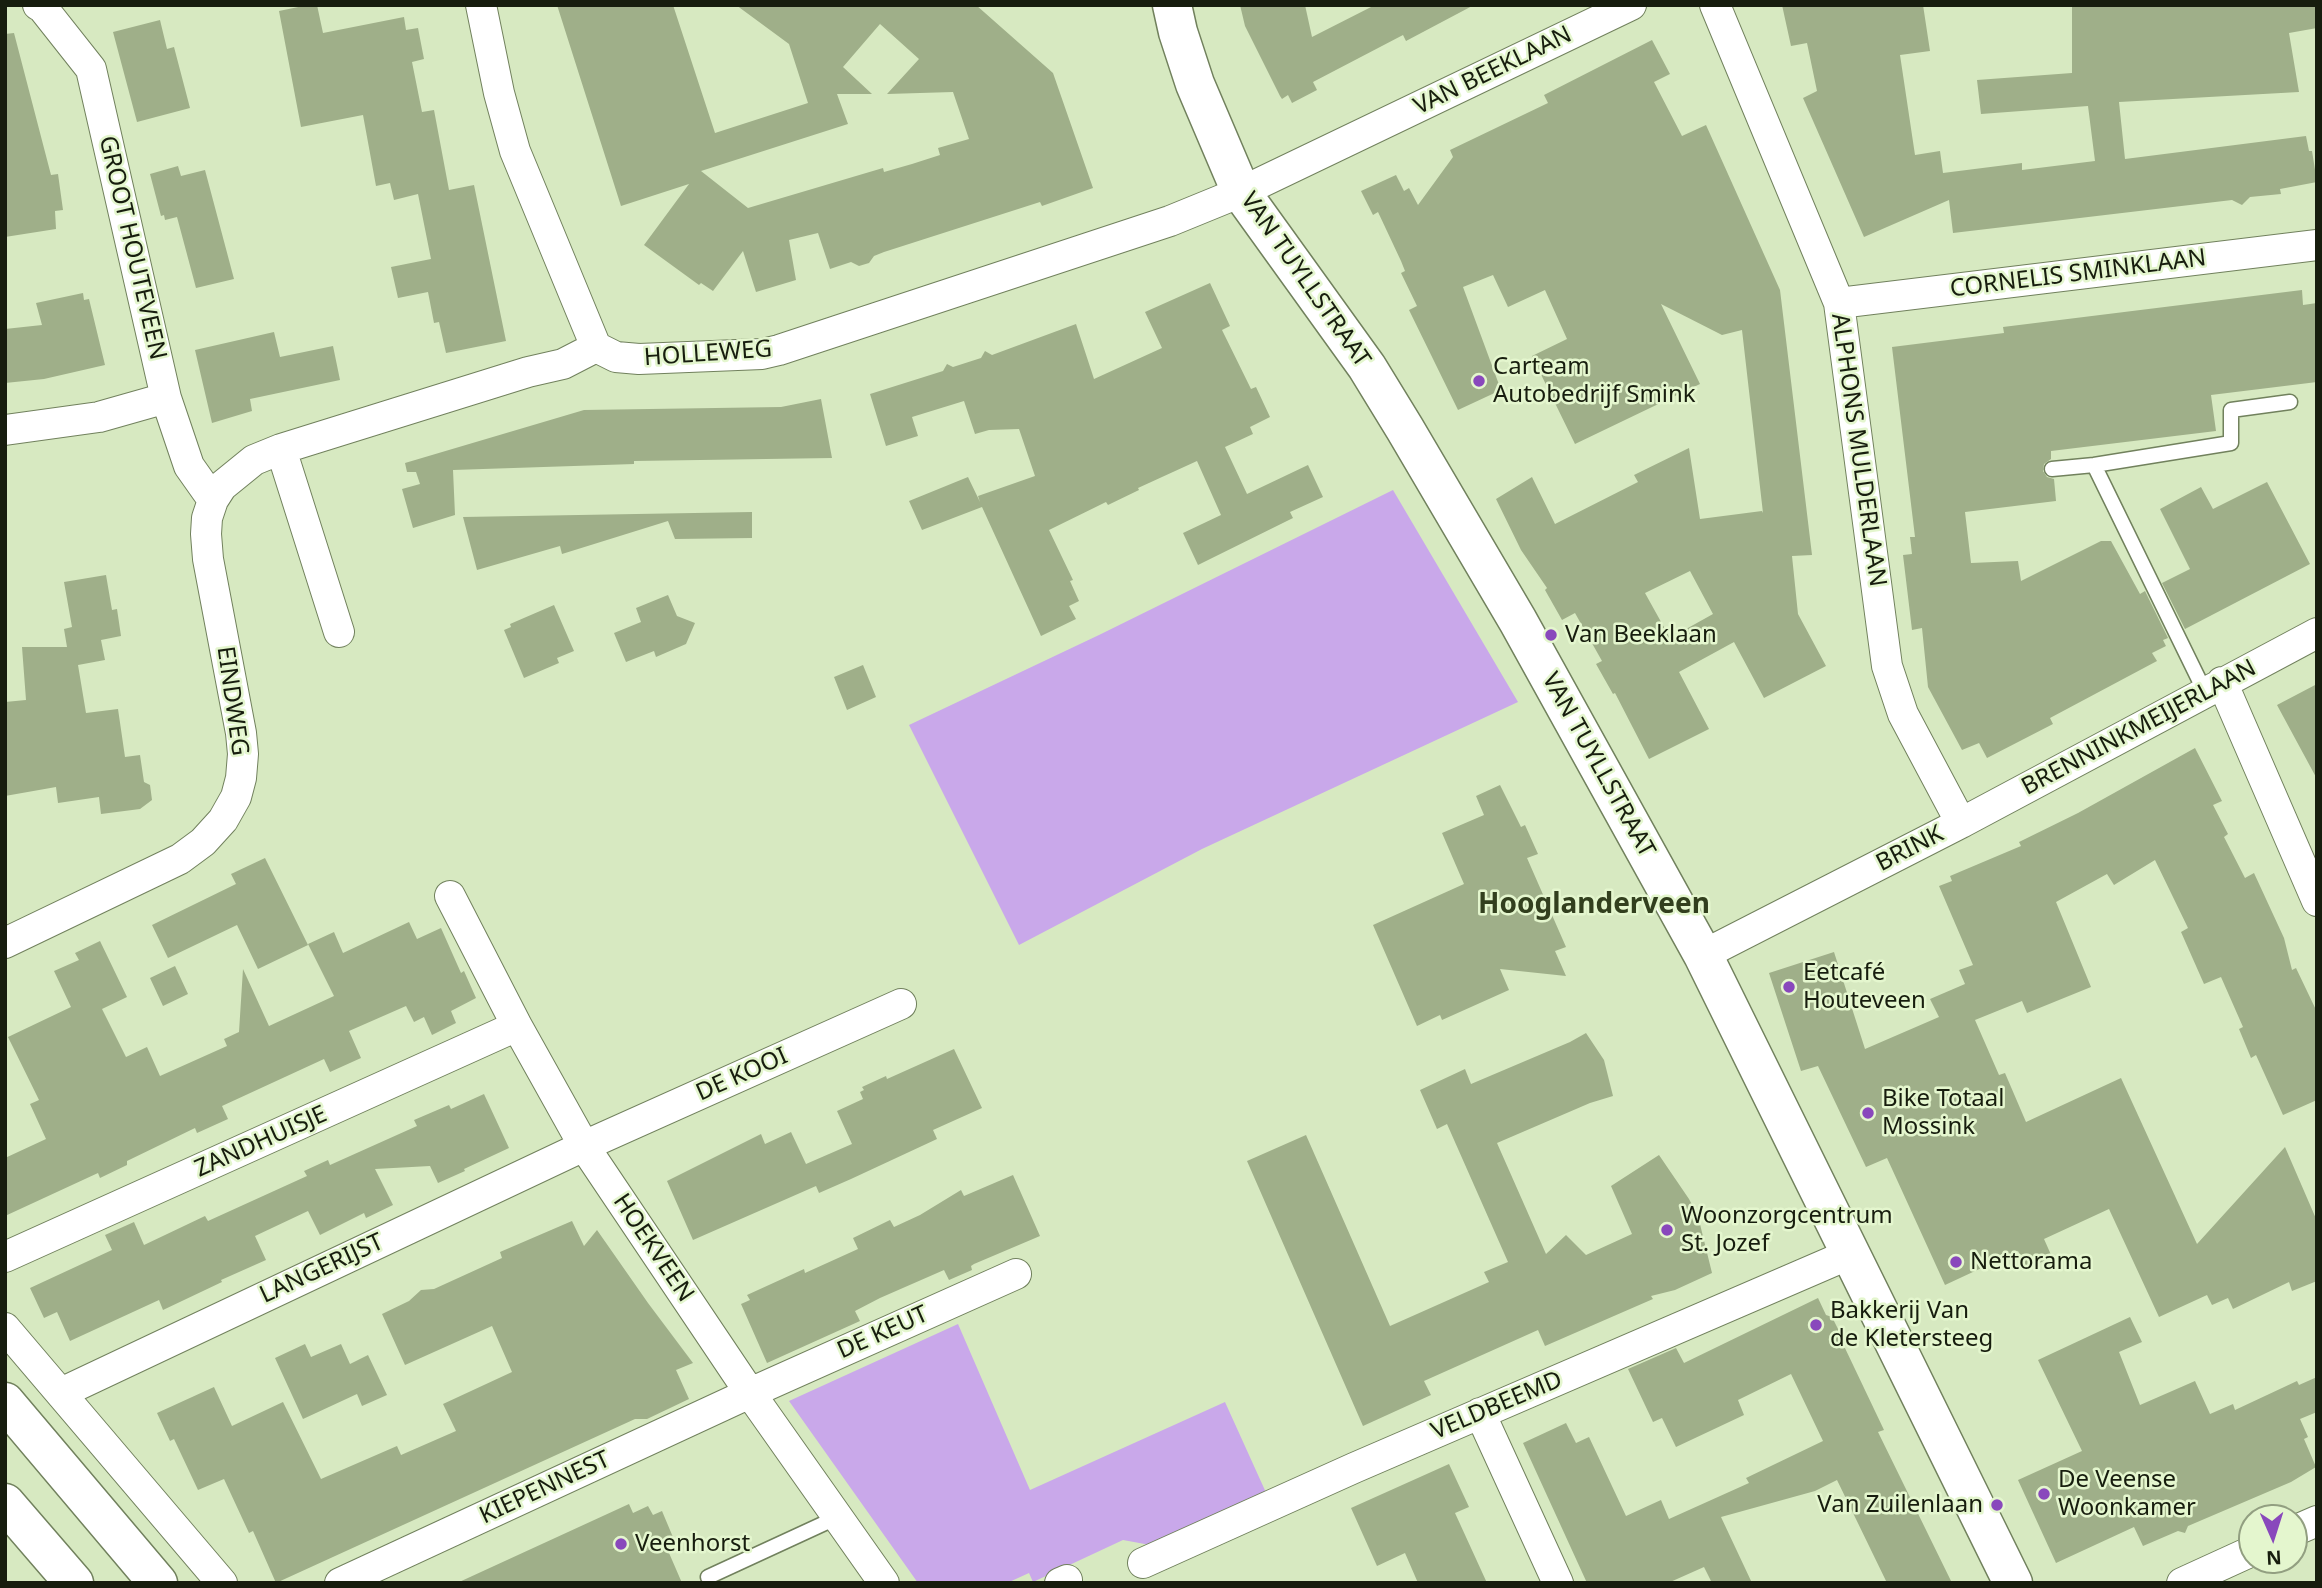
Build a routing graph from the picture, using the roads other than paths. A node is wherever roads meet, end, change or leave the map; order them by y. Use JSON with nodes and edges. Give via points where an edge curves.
{"nodes":[{"id":1,"x":38,"y":5,"type":"edge"},
{"id":2,"x":481,"y":5,"type":"edge"},
{"id":3,"x":1172,"y":5,"type":"edge"},
{"id":4,"x":1631,"y":5,"type":"edge"},
{"id":5,"x":1715,"y":5,"type":"edge"},
{"id":6,"x":1241,"y":192,"type":"junction"},
{"id":7,"x":2317,"y":245,"type":"edge"},
{"id":8,"x":1839,"y":303,"type":"junction"},
{"id":9,"x":596,"y":347,"type":"junction"},
{"id":10,"x":166,"y":398,"type":"junction"},
{"id":11,"x":2290,"y":402,"type":"dead end"},
{"id":12,"x":5,"y":430,"type":"edge"},
{"id":13,"x":281,"y":450,"type":"junction"},
{"id":14,"x":2094,"y":465,"type":"junction"},
{"id":15,"x":2052,"y":469,"type":"dead end"},
{"id":16,"x":213,"y":500,"type":"junction"},
{"id":17,"x":339,"y":632,"type":"dead end"},
{"id":18,"x":2317,"y":633,"type":"edge"},
{"id":19,"x":1887,"y":666,"type":"joint"},
{"id":20,"x":2213,"y":687,"type":"junction"},
{"id":21,"x":1961,"y":823,"type":"junction"},
{"id":22,"x":450,"y":896,"type":"dead end"},
{"id":23,"x":2317,"y":901,"type":"edge"},
{"id":24,"x":5,"y":943,"type":"edge"},
{"id":25,"x":1703,"y":955,"type":"junction"},
{"id":26,"x":901,"y":1004,"type":"dead end"},
{"id":27,"x":517,"y":1026,"type":"junction"},
{"id":28,"x":584,"y":1146,"type":"junction"},
{"id":29,"x":1852,"y":1253,"type":"junction"},
{"id":30,"x":5,"y":1257,"type":"edge"},
{"id":31,"x":1016,"y":1274,"type":"dead end"},
{"id":32,"x":5,"y":1328,"type":"edge"},
{"id":33,"x":61,"y":1393,"type":"junction"},
{"id":34,"x":750,"y":1393,"type":"junction"},
{"id":35,"x":5,"y":1402,"type":"edge"},
{"id":36,"x":1480,"y":1413,"type":"junction"},
{"id":37,"x":5,"y":1503,"type":"edge"},
{"id":38,"x":838,"y":1517,"type":"junction"},
{"id":39,"x":2238,"y":1557,"type":"edge"},
{"id":40,"x":1143,"y":1563,"type":"dead end"},
{"id":41,"x":708,"y":1577,"type":"dead end"},
{"id":42,"x":74,"y":1583,"type":"edge"},
{"id":43,"x":158,"y":1583,"type":"edge"},
{"id":44,"x":222,"y":1583,"type":"edge"},
{"id":45,"x":340,"y":1583,"type":"edge"},
{"id":46,"x":884,"y":1583,"type":"edge"},
{"id":47,"x":1558,"y":1583,"type":"edge"},
{"id":48,"x":2013,"y":1583,"type":"edge"},
{"id":49,"x":2182,"y":1583,"type":"edge"}],
"edges":[{"from":1,"to":10,"type":"street","name":"GROOT HOUTEVEEN","via":[[91,69]]},
{"from":2,"to":9,"type":"street","via":[[515,151]]},
{"from":3,"to":6,"type":"street","name":"VAN TUYLLSTRAAT","via":[[1195,84]]},
{"from":4,"to":6,"type":"street","name":"VAN BEEKLAAN"},
{"from":5,"to":8,"type":"street","name":"ALPHONS MULDERLAAN"},
{"from":6,"to":9,"type":"street","name":"HOLLEWEG","via":[[1158,226],[779,350],[639,359],[616,357]]},
{"from":6,"to":25,"type":"street","name":"VAN TUYLLSTRAAT","via":[[1367,367],[1405,429],[1518,621]]},
{"from":7,"to":8,"type":"street","name":"CORNELIS SMINKLAAN"},
{"from":8,"to":19,"type":"street","name":"ALPHONS MULDERLAAN"},
{"from":9,"to":13,"type":"street","name":"EINDWEG","via":[[563,364]]},
{"from":10,"to":12,"type":"street","via":[[99,417]]},
{"from":10,"to":16,"type":"street","name":"GROOT HOUTEVEEN","via":[[189,466]]},
{"from":11,"to":14,"type":"lane","via":[[2231,410],[2231,443]]},
{"from":13,"to":16,"type":"street","name":"EINDWEG","via":[[239,471]]},
{"from":13,"to":17,"type":"street"},
{"from":14,"to":15,"type":"lane"},
{"from":14,"to":20,"type":"lane"},
{"from":16,"to":24,"type":"street","name":"EINDWEG","via":[[207,518],[208,559],[243,754],[236,797],[223,820],[180,859]]},
{"from":18,"to":20,"type":"street","name":"BRENNINKMEIJERLAAN"},
{"from":19,"to":21,"type":"street","name":"BRINK","via":[[1903,713]]},
{"from":20,"to":21,"type":"street","name":"BRENNINKMEIJERLAAN"},
{"from":20,"to":23,"type":"street"},
{"from":21,"to":25,"type":"street","name":"BRINK"},
{"from":22,"to":27,"type":"street","name":"HOEKVEEN"},
{"from":25,"to":29,"type":"street","name":"VAN TUYLLSTRAAT"},
{"from":26,"to":28,"type":"street","name":"DE KOOI"},
{"from":27,"to":28,"type":"street","name":"HOEKVEEN"},
{"from":27,"to":30,"type":"street","name":"ZANDHUISJE"},
{"from":28,"to":33,"type":"street","name":"LANGERIJST"},
{"from":28,"to":34,"type":"street","name":"HOEKVEEN"},
{"from":29,"to":36,"type":"street","name":"VELDBEEMD"},
{"from":29,"to":48,"type":"street","name":"VAN TUYLLSTRAAT"},
{"from":31,"to":34,"type":"street","name":"DE KEUT"},
{"from":32,"to":33,"type":"street"},
{"from":33,"to":44,"type":"street"},
{"from":34,"to":38,"type":"street","name":"HOEKVEEN"},
{"from":34,"to":45,"type":"street","name":"KIEPENNEST"},
{"from":35,"to":43,"type":"street"},
{"from":36,"to":40,"type":"street","name":"VELDBEEMD"},
{"from":36,"to":47,"type":"street"},
{"from":37,"to":42,"type":"street"},
{"from":38,"to":41,"type":"lane"},
{"from":38,"to":46,"type":"street","name":"HOEKVEEN"},
{"from":39,"to":49,"type":"street"}]}
